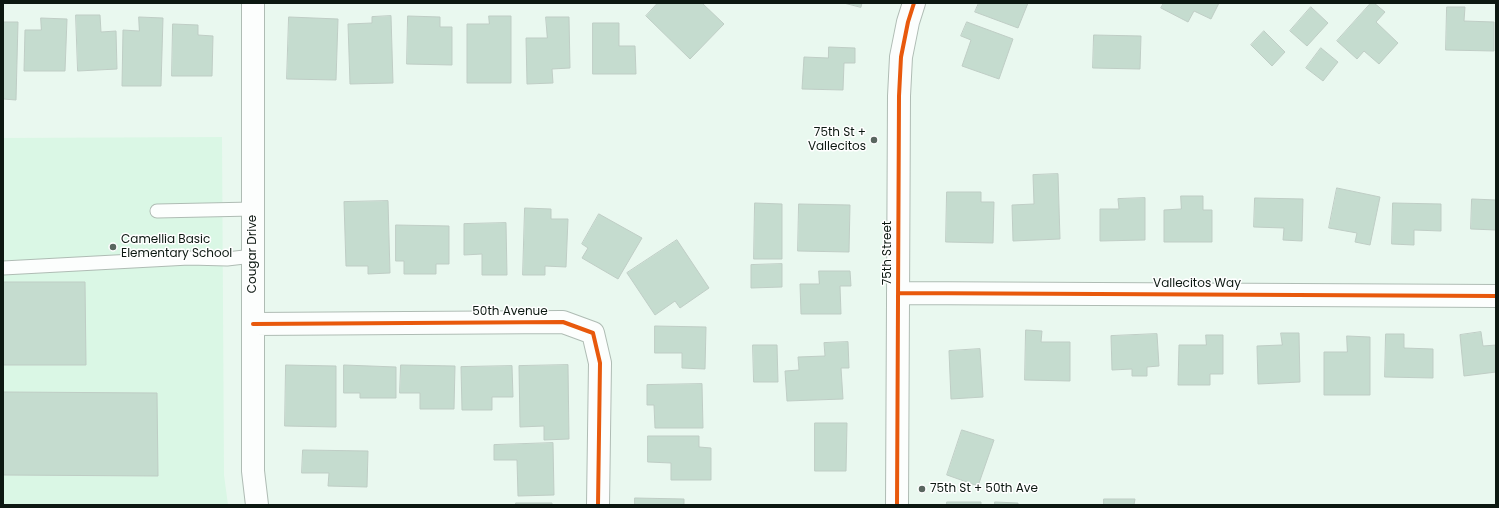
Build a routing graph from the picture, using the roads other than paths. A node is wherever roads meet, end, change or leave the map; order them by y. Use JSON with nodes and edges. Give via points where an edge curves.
{"nodes":[{"id":1,"x":253,"y":3,"type":"edge"},
{"id":2,"x":914,"y":3,"type":"edge"},
{"id":3,"x":252,"y":209,"type":"junction"},
{"id":4,"x":157,"y":211,"type":"dead end"},
{"id":5,"x":252,"y":256,"type":"junction"},
{"id":6,"x":3,"y":268,"type":"edge"},
{"id":7,"x":898,"y":293,"type":"junction"},
{"id":8,"x":1496,"y":296,"type":"edge"},
{"id":9,"x":252,"y":324,"type":"junction"},
{"id":10,"x":257,"y":505,"type":"edge"},
{"id":11,"x":598,"y":505,"type":"edge"},
{"id":12,"x":897,"y":505,"type":"edge"}],
"edges":[{"from":1,"to":3,"type":"street","name":"Cougar Drive"},
{"from":2,"to":7,"type":"street","name":"75th Street","via":[[900,57]]},
{"from":3,"to":4,"type":"lane"},
{"from":3,"to":5,"type":"street","name":"Cougar Drive"},
{"from":5,"to":6,"type":"lane","via":[[227,260],[189,258]]},
{"from":5,"to":9,"type":"street","name":"Cougar Drive"},
{"from":7,"to":8,"type":"street","name":"Vallecitos Way"},
{"from":7,"to":12,"type":"street","name":"75th Street"},
{"from":9,"to":10,"type":"street","name":"Cougar Drive","via":[[253,471]]},
{"from":9,"to":11,"type":"street","name":"50th Avenue","via":[[563,322],[593,333],[600,363]]}]}
